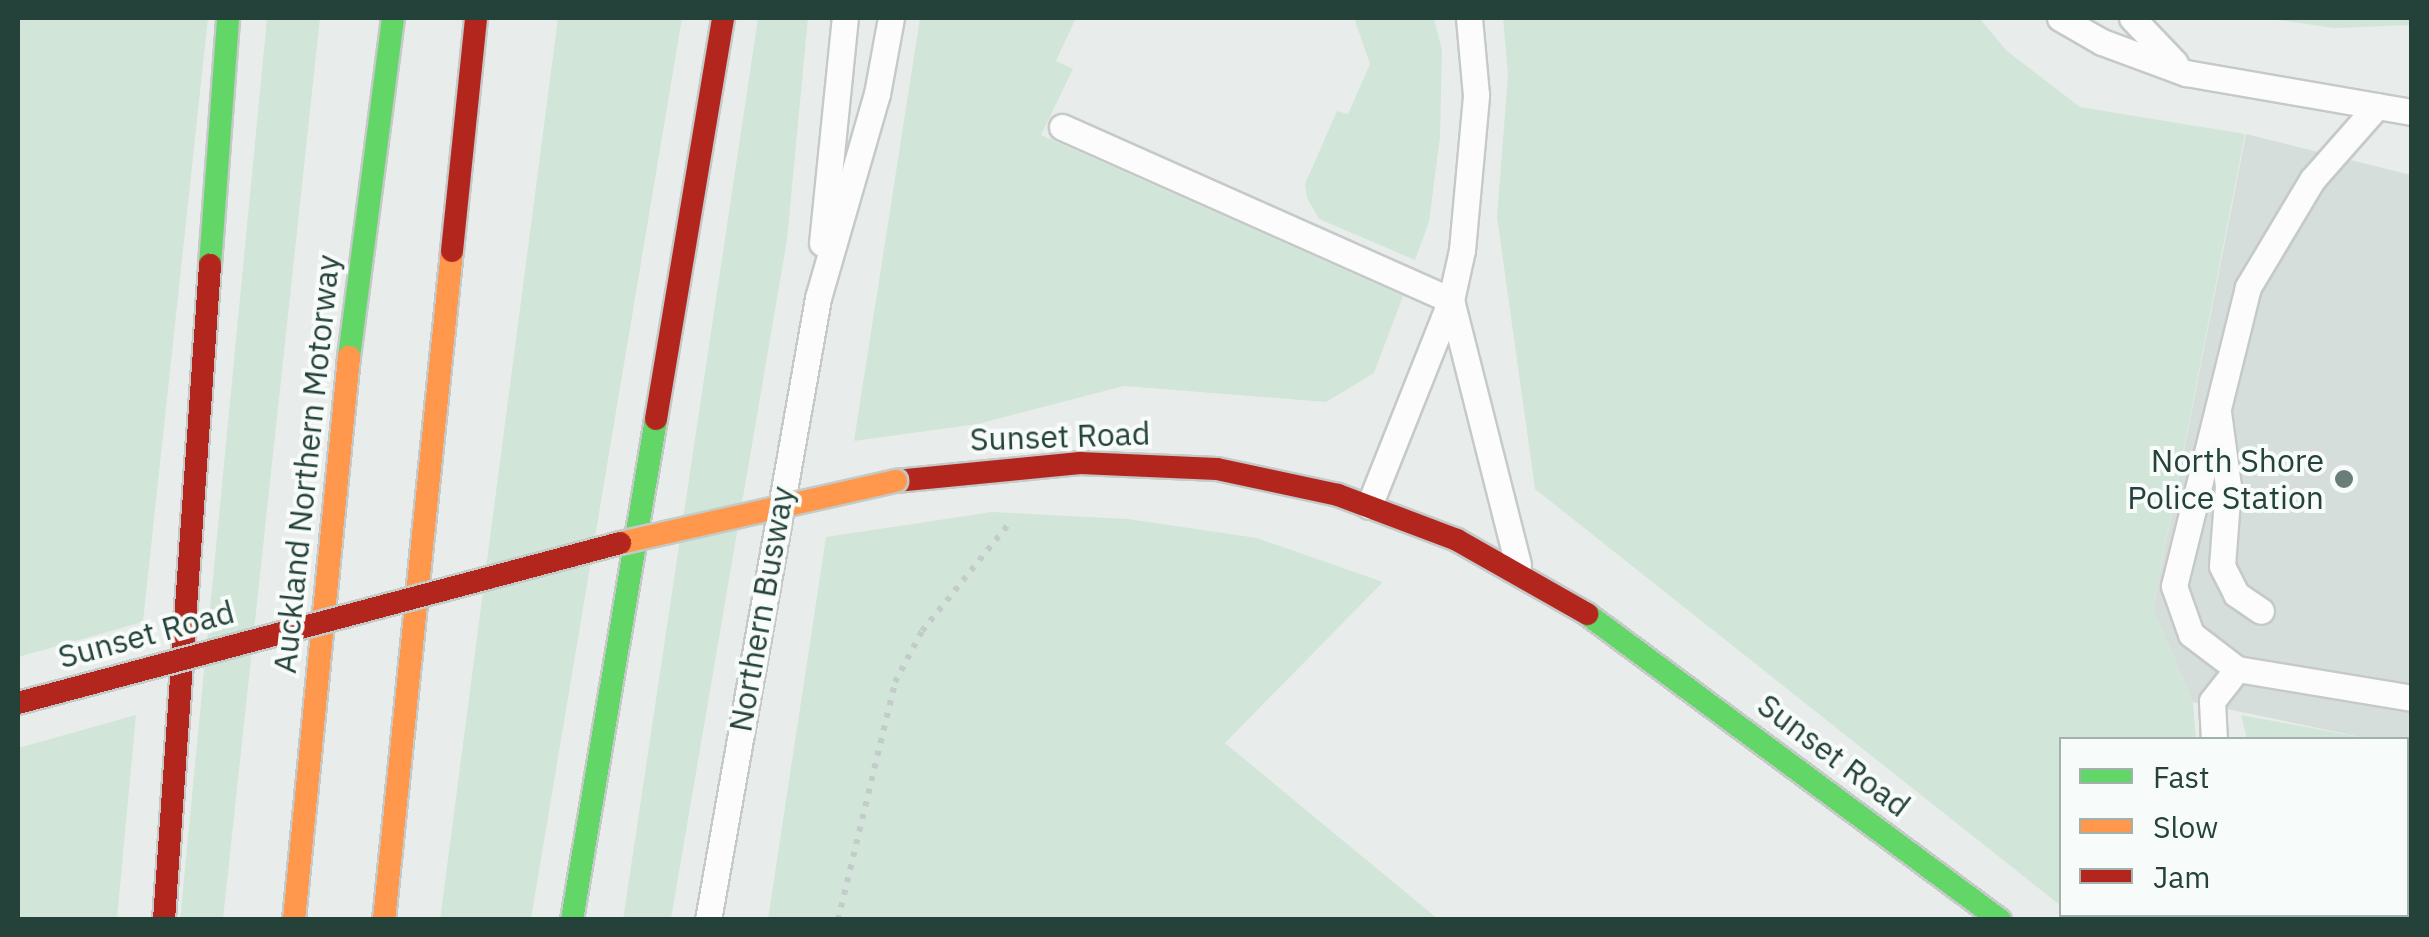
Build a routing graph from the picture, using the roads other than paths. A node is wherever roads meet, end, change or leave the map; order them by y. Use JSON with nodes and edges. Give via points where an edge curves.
{"nodes":[{"id":1,"x":228,"y":18,"type":"edge"},
{"id":2,"x":394,"y":18,"type":"edge"},
{"id":3,"x":476,"y":18,"type":"edge"},
{"id":4,"x":723,"y":18,"type":"edge"},
{"id":5,"x":845,"y":18,"type":"edge"},
{"id":6,"x":891,"y":18,"type":"edge"},
{"id":7,"x":1469,"y":18,"type":"edge"},
{"id":8,"x":2060,"y":18,"type":"edge"},
{"id":9,"x":2098,"y":18,"type":"edge"},
{"id":10,"x":2132,"y":18,"type":"edge"},
{"id":11,"x":2186,"y":73,"type":"junction"},
{"id":12,"x":2377,"y":106,"type":"junction"},
{"id":13,"x":2412,"y":112,"type":"edge"},
{"id":14,"x":1062,"y":126,"type":"dead end"},
{"id":15,"x":818,"y":298,"type":"junction"},
{"id":16,"x":1451,"y":300,"type":"junction"},
{"id":17,"x":2216,"y":398,"type":"junction"},
{"id":18,"x":1368,"y":506,"type":"junction"},
{"id":19,"x":1519,"y":570,"type":"junction"},
{"id":20,"x":2261,"y":611,"type":"dead end"},
{"id":21,"x":2237,"y":669,"type":"junction"},
{"id":22,"x":2412,"y":698,"type":"edge"},
{"id":23,"x":18,"y":703,"type":"edge"},
{"id":24,"x":2214,"y":737,"type":"edge"},
{"id":25,"x":164,"y":920,"type":"edge"},
{"id":26,"x":294,"y":920,"type":"edge"},
{"id":27,"x":384,"y":920,"type":"edge"},
{"id":28,"x":572,"y":920,"type":"edge"},
{"id":29,"x":708,"y":920,"type":"edge"},
{"id":30,"x":2000,"y":920,"type":"edge"}],
"edges":[{"from":1,"to":25,"type":"main road"},
{"from":2,"to":26,"type":"main road","name":"Auckland Northern Motorway","via":[[329,513]]},
{"from":3,"to":27,"type":"main road"},
{"from":4,"to":28,"type":"main road"},
{"from":5,"to":15,"type":"lane","name":"Northern Busway"},
{"from":6,"to":15,"type":"lane","name":"Northern Busway","via":[[877,94]]},
{"from":7,"to":16,"type":"lane","via":[[1474,144]]},
{"from":8,"to":11,"type":"lane","via":[[2102,42]]},
{"from":9,"to":11,"type":"lane"},
{"from":10,"to":11,"type":"lane"},
{"from":11,"to":12,"type":"lane"},
{"from":12,"to":13,"type":"lane"},
{"from":12,"to":17,"type":"lane","via":[[2312,180],[2256,268]]},
{"from":14,"to":16,"type":"lane"},
{"from":15,"to":29,"type":"lane","name":"Northern Busway"},
{"from":16,"to":18,"type":"lane"},
{"from":16,"to":19,"type":"lane"},
{"from":17,"to":20,"type":"lane","via":[[2228,486],[2222,566],[2236,594]]},
{"from":17,"to":21,"type":"lane","via":[[2174,586],[2191,634]]},
{"from":18,"to":19,"type":"main road","name":"Sunset Road"},
{"from":18,"to":23,"type":"main road","name":"Sunset Road","bridge":true,"via":[[1268,476],[1160,465],[1040,464],[896,481],[732,513]]},
{"from":19,"to":30,"type":"main road","name":"Sunset Road","via":[[1636,646]]},
{"from":21,"to":22,"type":"lane"},
{"from":21,"to":24,"type":"lane","via":[[2212,701]]}]}
